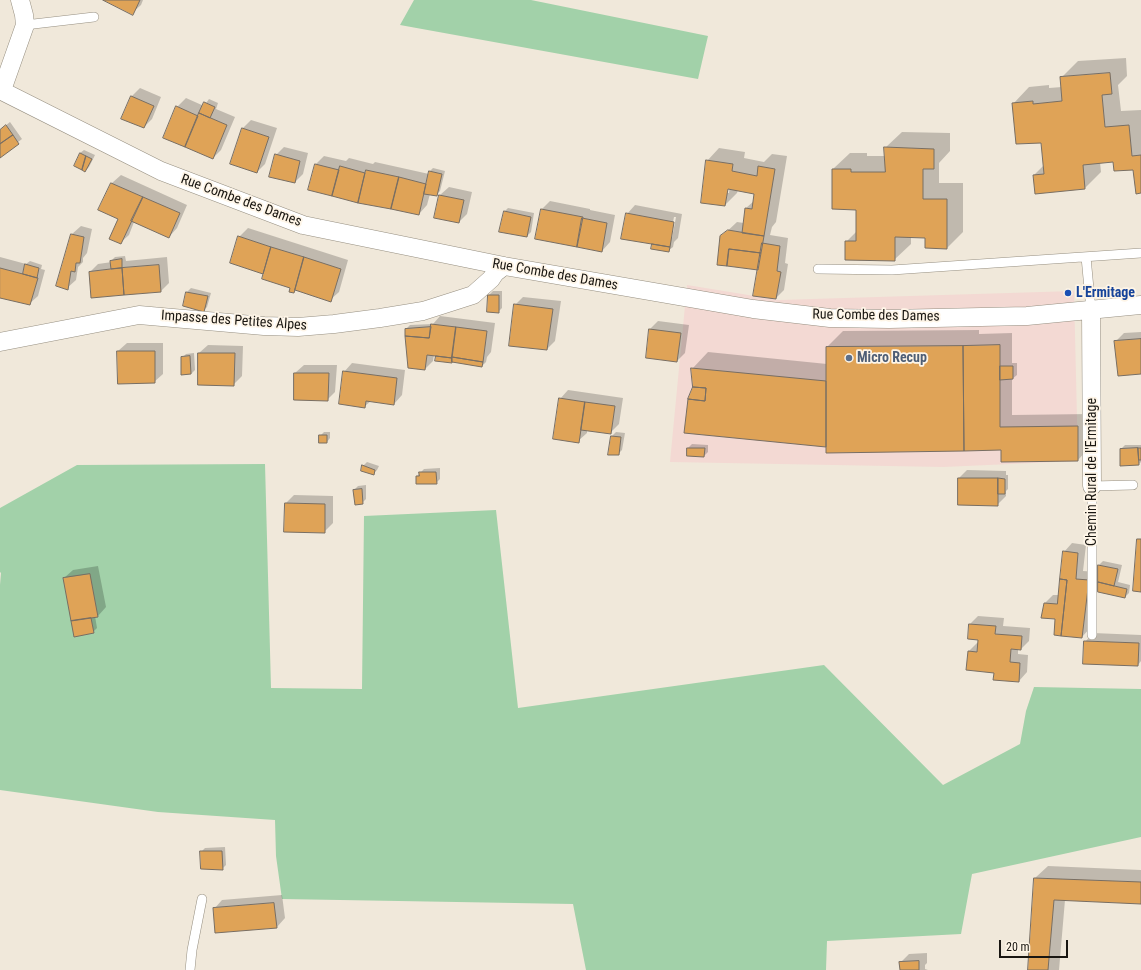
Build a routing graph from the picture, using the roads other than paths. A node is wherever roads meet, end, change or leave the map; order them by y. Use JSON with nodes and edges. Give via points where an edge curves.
{"nodes":[{"id":1,"x":23,"y":1,"type":"edge"},
{"id":2,"x":94,"y":17,"type":"dead end"},
{"id":3,"x":25,"y":25,"type":"junction"},
{"id":4,"x":1,"y":90,"type":"edge"},
{"id":5,"x":1141,"y":253,"type":"edge"},
{"id":6,"x":1086,"y":257,"type":"junction"},
{"id":7,"x":504,"y":266,"type":"junction"},
{"id":8,"x":818,"y":269,"type":"dead end"},
{"id":9,"x":1141,"y":305,"type":"edge"},
{"id":10,"x":1091,"y":310,"type":"junction"},
{"id":11,"x":0,"y":342,"type":"edge"},
{"id":12,"x":1133,"y":485,"type":"dead end"},
{"id":13,"x":1092,"y":486,"type":"junction"},
{"id":14,"x":1092,"y":635,"type":"dead end"},
{"id":15,"x":202,"y":899,"type":"dead end"},
{"id":16,"x":190,"y":970,"type":"edge"}],
"edges":[{"from":1,"to":3,"type":"street"},
{"from":2,"to":3,"type":"lane"},
{"from":3,"to":4,"type":"street"},
{"from":4,"to":7,"type":"street","name":"Rue Combe des Dames","via":[[161,171],[303,224]]},
{"from":5,"to":6,"type":"lane"},
{"from":6,"to":8,"type":"lane","via":[[892,270]]},
{"from":6,"to":10,"type":"lane"},
{"from":7,"to":10,"type":"street","name":"Rue Combe des Dames","via":[[753,309],[830,318],[1019,316]]},
{"from":7,"to":11,"type":"street","name":"Impasse des Petites Alpes","via":[[473,295],[423,310],[372,319],[298,327],[139,315]]},
{"from":9,"to":10,"type":"street","name":"Rue Combe des Dames"},
{"from":10,"to":13,"type":"street","name":"Chemin Rural de l'Ermitage"},
{"from":12,"to":13,"type":"lane"},
{"from":13,"to":14,"type":"lane","name":"Chemin Rural de l'Ermitage"},
{"from":15,"to":16,"type":"lane"}]}
